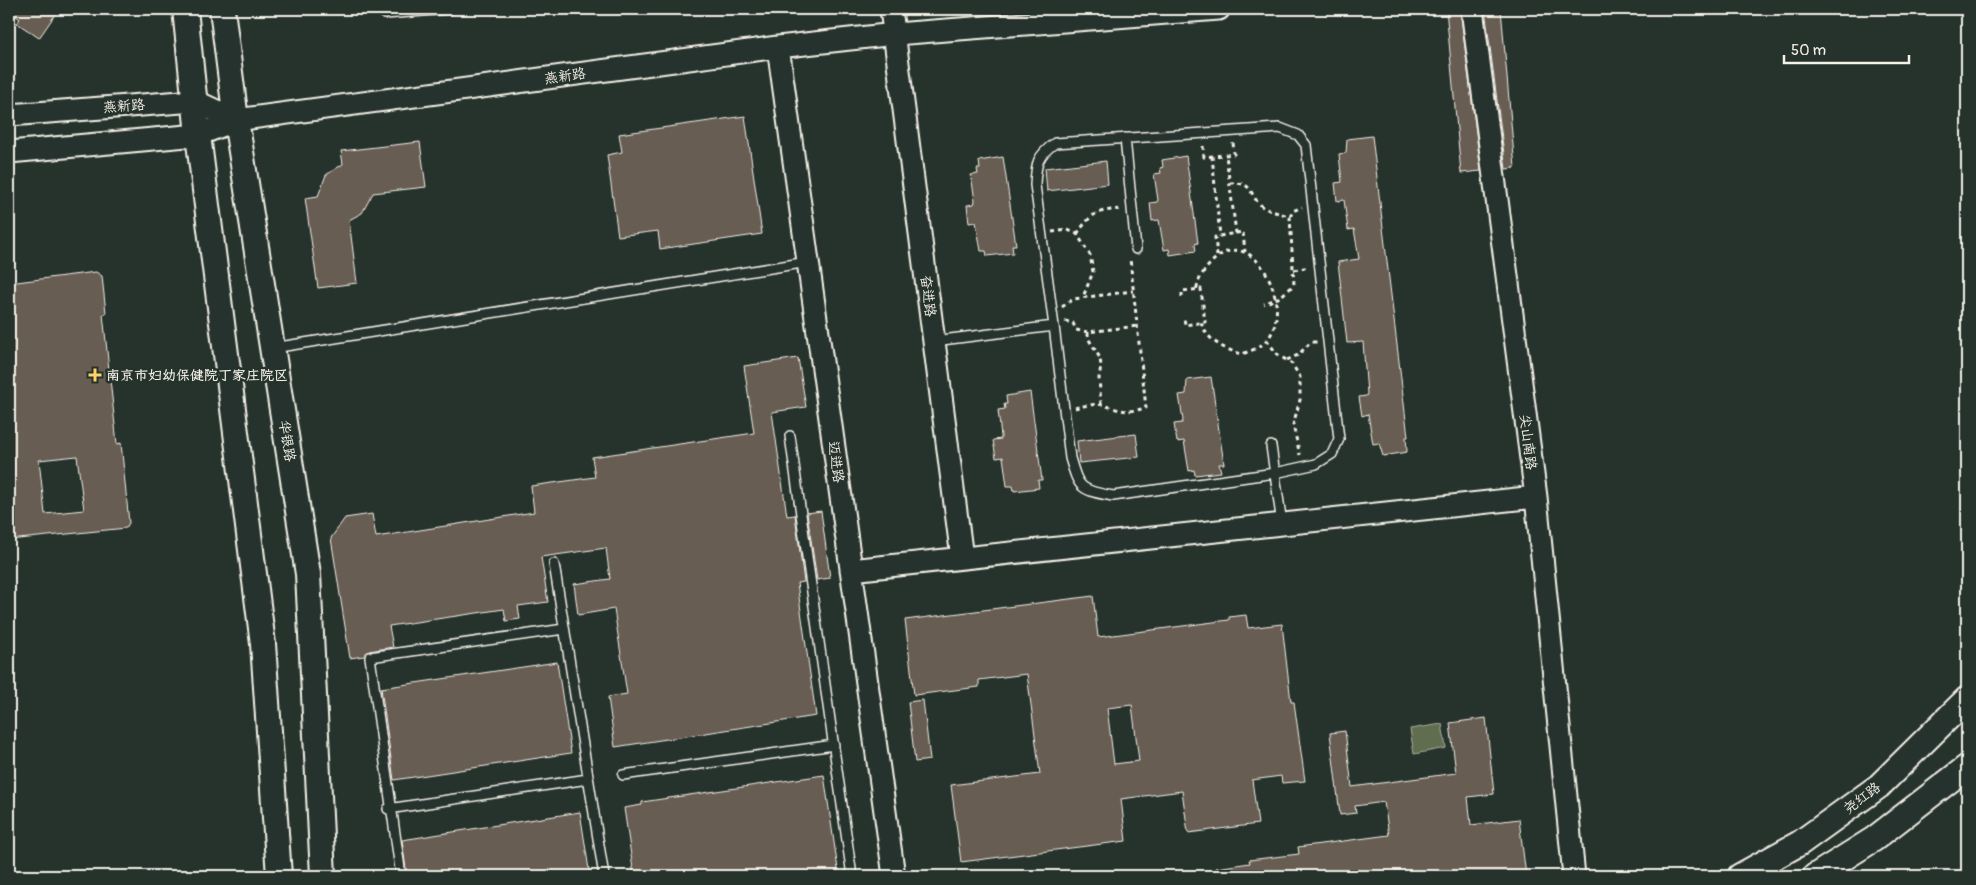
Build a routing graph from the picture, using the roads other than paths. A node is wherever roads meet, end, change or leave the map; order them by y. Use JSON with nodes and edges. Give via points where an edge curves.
{"nodes":[{"id":1,"x":185,"y":9,"type":"edge"},
{"id":2,"x":222,"y":9,"type":"edge"},
{"id":3,"x":380,"y":9,"type":"edge"},
{"id":4,"x":450,"y":9,"type":"edge"},
{"id":5,"x":891,"y":9,"type":"edge"},
{"id":6,"x":1220,"y":9,"type":"edge"},
{"id":7,"x":1472,"y":9,"type":"edge"},
{"id":8,"x":895,"y":34,"type":"junction"},
{"id":9,"x":778,"y":47,"type":"junction"},
{"id":10,"x":195,"y":101,"type":"junction"},
{"id":11,"x":9,"y":115,"type":"edge"},
{"id":12,"x":236,"y":120,"type":"junction"},
{"id":13,"x":198,"y":135,"type":"junction"},
{"id":14,"x":1125,"y":138,"type":"junction"},
{"id":15,"x":9,"y":152,"type":"edge"},
{"id":16,"x":1133,"y":252,"type":"road end"},
{"id":17,"x":808,"y":262,"type":"junction"},
{"id":18,"x":1054,"y":326,"type":"junction"},
{"id":19,"x":934,"y":341,"type":"junction"},
{"id":20,"x":272,"y":348,"type":"junction"},
{"id":21,"x":790,"y":436,"type":"dead end"},
{"id":22,"x":1271,"y":446,"type":"dead end"},
{"id":23,"x":1275,"y":473,"type":"junction"},
{"id":24,"x":1536,"y":497,"type":"junction"},
{"id":25,"x":1282,"y":524,"type":"junction"},
{"id":26,"x":962,"y":558,"type":"junction"},
{"id":27,"x":554,"y":564,"type":"dead end"},
{"id":28,"x":851,"y":570,"type":"junction"},
{"id":29,"x":564,"y":629,"type":"junction"},
{"id":30,"x":1967,"y":698,"type":"edge"},
{"id":31,"x":834,"y":744,"type":"junction"},
{"id":32,"x":1967,"y":767,"type":"edge"},
{"id":33,"x":623,"y":775,"type":"dead end"},
{"id":34,"x":588,"y":779,"type":"junction"},
{"id":35,"x":388,"y":809,"type":"dead end"},
{"id":36,"x":279,"y":876,"type":"edge"},
{"id":37,"x":323,"y":876,"type":"edge"},
{"id":38,"x":401,"y":876,"type":"edge"},
{"id":39,"x":604,"y":876,"type":"edge"},
{"id":40,"x":852,"y":876,"type":"edge"},
{"id":41,"x":894,"y":876,"type":"edge"},
{"id":42,"x":1574,"y":876,"type":"edge"},
{"id":43,"x":1740,"y":876,"type":"edge"},
{"id":44,"x":1814,"y":876,"type":"edge"}],
"edges":[{"from":1,"to":10,"type":"main road"},
{"from":2,"to":12,"type":"main road","name":"华银路"},
{"from":3,"to":4,"type":"lane","via":[[385,14]]},
{"from":5,"to":8,"type":"street","name":"奋进路"},
{"from":6,"to":8,"type":"street","name":"燕新路"},
{"from":7,"to":24,"type":"street","name":"尖山南路"},
{"from":8,"to":9,"type":"street","name":"燕新路"},
{"from":8,"to":19,"type":"street","name":"奋进路"},
{"from":9,"to":12,"type":"street","name":"燕新路"},
{"from":9,"to":17,"type":"street","name":"迈进路"},
{"from":10,"to":11,"type":"street","name":"燕新路"},
{"from":10,"to":12,"type":"street","name":"燕新路"},
{"from":10,"to":13,"type":"main road"},
{"from":12,"to":13,"type":"street","name":"燕新路"},
{"from":12,"to":20,"type":"main road","name":"华银路"},
{"from":13,"to":15,"type":"street","name":"燕新路"},
{"from":13,"to":36,"type":"main road","via":[[262,644]]},
{"from":14,"to":16,"type":"lane"},
{"from":14,"to":18,"type":"lane","via":[[1055,143],[1042,153],[1036,166],[1035,185]]},
{"from":14,"to":23,"type":"lane","via":[[1280,128],[1298,135],[1306,145],[1338,444],[1332,454],[1316,464]]},
{"from":17,"to":20,"type":"lane"},
{"from":17,"to":28,"type":"street","name":"迈进路"},
{"from":18,"to":19,"type":"lane"},
{"from":18,"to":23,"type":"lane","via":[[1070,458],[1082,487],[1113,496]]},
{"from":19,"to":26,"type":"street","name":"奋进路"},
{"from":20,"to":37,"type":"main road","name":"华银路","via":[[308,574]]},
{"from":21,"to":31,"type":"lane"},
{"from":22,"to":23,"type":"lane"},
{"from":23,"to":25,"type":"lane"},
{"from":24,"to":25,"type":"street"},
{"from":24,"to":42,"type":"street","name":"尖山南路"},
{"from":25,"to":26,"type":"street"},
{"from":26,"to":28,"type":"street"},
{"from":27,"to":29,"type":"lane"},
{"from":28,"to":41,"type":"street","name":"迈进路"},
{"from":29,"to":34,"type":"lane"},
{"from":29,"to":38,"type":"lane","via":[[370,657]]},
{"from":30,"to":43,"type":"main road","name":"尧红路","via":[[1879,786],[1800,843]]},
{"from":31,"to":33,"type":"lane"},
{"from":31,"to":40,"type":"lane"},
{"from":32,"to":44,"type":"main road","via":[[1874,839]]},
{"from":34,"to":35,"type":"lane"},
{"from":34,"to":39,"type":"lane"}]}
